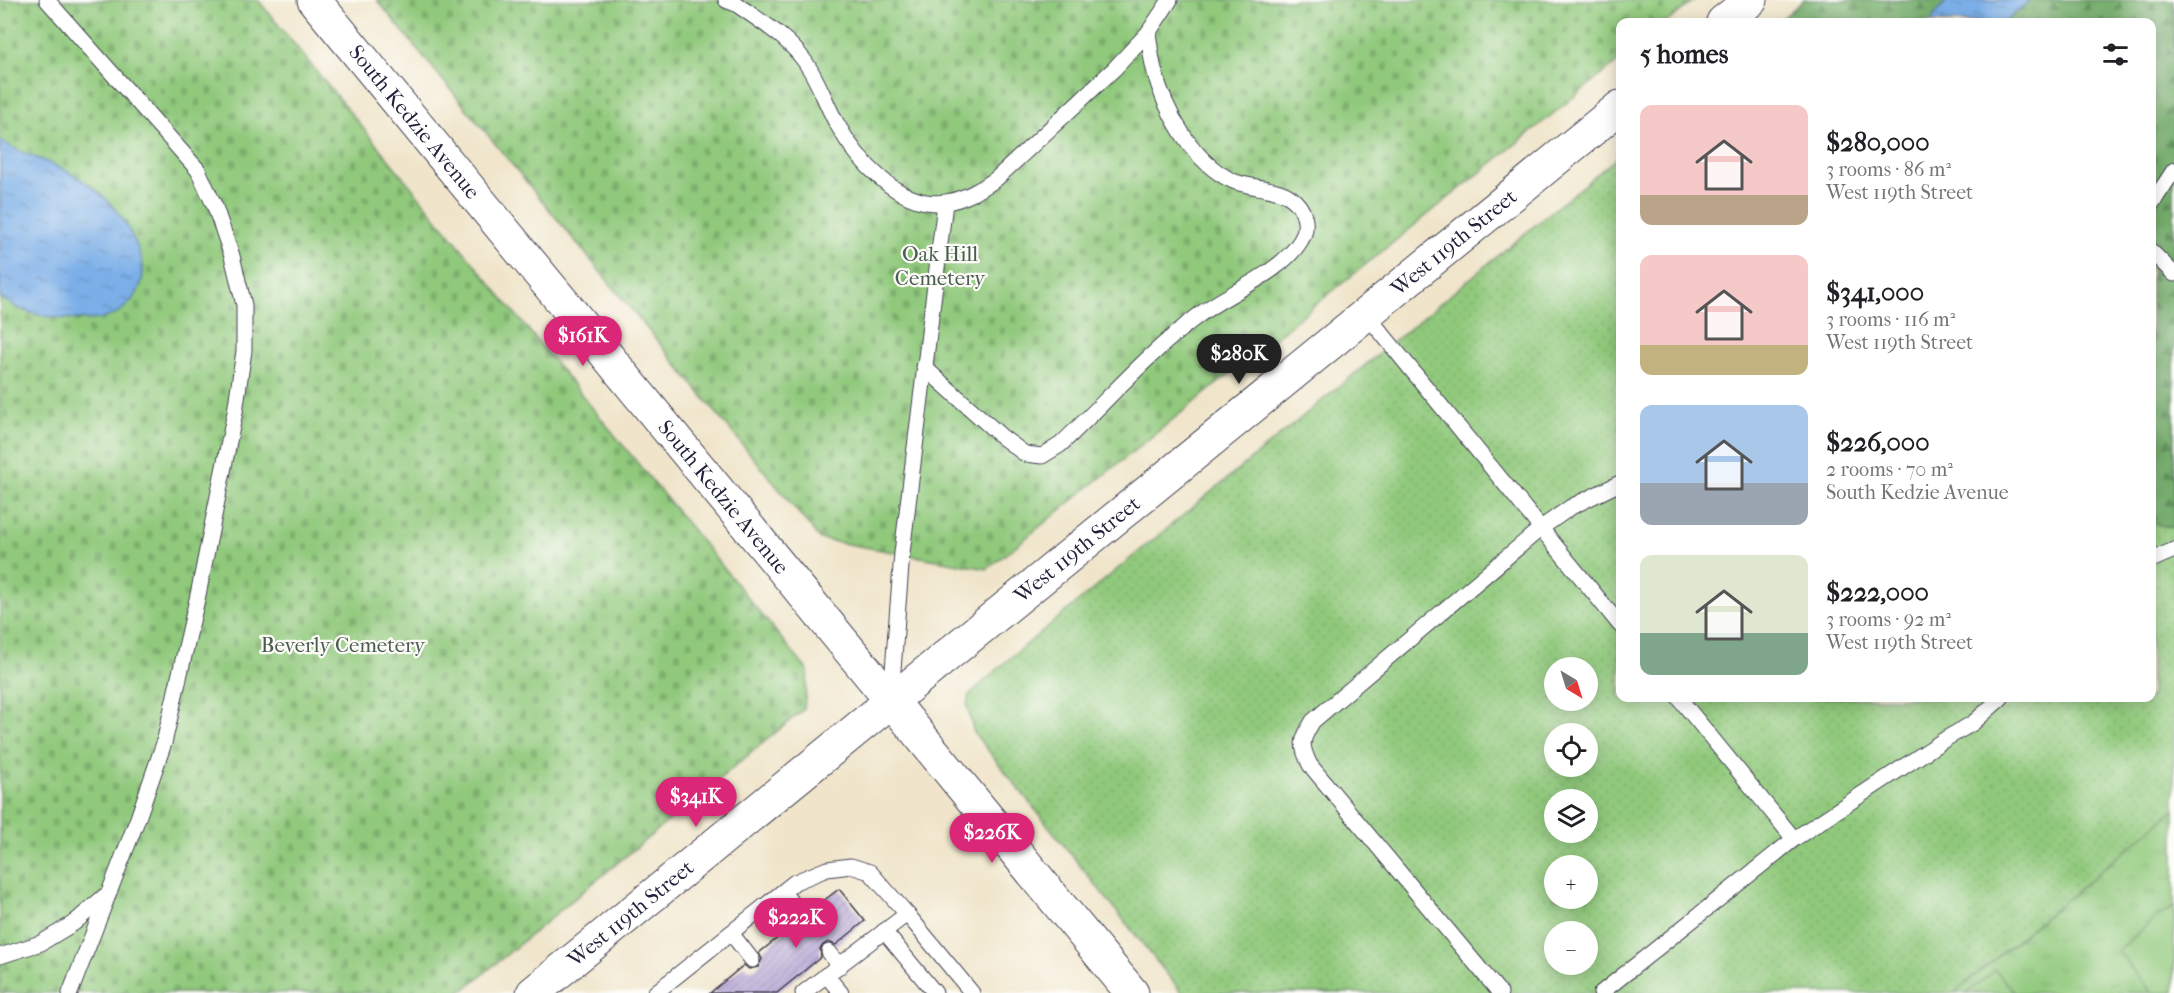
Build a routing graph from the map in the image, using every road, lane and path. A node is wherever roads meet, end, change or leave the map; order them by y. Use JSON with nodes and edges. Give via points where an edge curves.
{"nodes":[{"id":1,"x":47,"y":0,"type":"edge"},
{"id":2,"x":314,"y":0,"type":"edge"},
{"id":3,"x":1170,"y":0,"type":"edge"},
{"id":4,"x":1751,"y":0,"type":"edge"},
{"id":5,"x":733,"y":1,"type":"edge"},
{"id":6,"x":1729,"y":18,"type":"edge"},
{"id":7,"x":1148,"y":33,"type":"junction"},
{"id":8,"x":1616,"y":110,"type":"edge"},
{"id":9,"x":2174,"y":170,"type":"edge"},
{"id":10,"x":2156,"y":198,"type":"edge"},
{"id":11,"x":945,"y":203,"type":"junction"},
{"id":12,"x":2156,"y":256,"type":"edge"},
{"id":13,"x":2174,"y":274,"type":"edge"},
{"id":14,"x":1366,"y":314,"type":"junction"},
{"id":15,"x":924,"y":367,"type":"junction"},
{"id":16,"x":1616,"y":485,"type":"edge"},
{"id":17,"x":1541,"y":528,"type":"junction"},
{"id":18,"x":2174,"y":550,"type":"edge"},
{"id":19,"x":2156,"y":558,"type":"edge"},
{"id":20,"x":1616,"y":620,"type":"edge"},
{"id":21,"x":891,"y":702,"type":"junction"},
{"id":22,"x":1682,"y":702,"type":"edge"},
{"id":23,"x":1997,"y":702,"type":"edge"},
{"id":24,"x":1794,"y":839,"type":"junction"},
{"id":25,"x":783,"y":892,"type":"junction"},
{"id":26,"x":108,"y":894,"type":"junction"},
{"id":27,"x":907,"y":914,"type":"junction"},
{"id":28,"x":804,"y":920,"type":"dead end"},
{"id":29,"x":884,"y":931,"type":"junction"},
{"id":30,"x":731,"y":933,"type":"junction"},
{"id":31,"x":829,"y":952,"type":"dead end"},
{"id":32,"x":0,"y":956,"type":"edge"},
{"id":33,"x":752,"y":960,"type":"dead end"},
{"id":34,"x":840,"y":966,"type":"junction"},
{"id":35,"x":826,"y":975,"type":"junction"},
{"id":36,"x":660,"y":991,"type":"edge"},
{"id":37,"x":70,"y":993,"type":"edge"},
{"id":38,"x":533,"y":993,"type":"edge"},
{"id":39,"x":803,"y":993,"type":"edge"},
{"id":40,"x":841,"y":993,"type":"edge"},
{"id":41,"x":935,"y":993,"type":"edge"},
{"id":42,"x":972,"y":993,"type":"edge"},
{"id":43,"x":1132,"y":993,"type":"edge"},
{"id":44,"x":1500,"y":993,"type":"edge"},
{"id":45,"x":1601,"y":993,"type":"edge"}],
"edges":[{"from":1,"to":26,"type":"lane","via":[[198,170],[232,256],[244,305],[235,412],[164,743]]},
{"from":2,"to":21,"type":"street","name":"South Kedzie Avenue"},
{"from":3,"to":7,"type":"lane"},
{"from":4,"to":6,"type":"street"},
{"from":5,"to":11,"type":"lane","via":[[789,43],[805,61],[838,126],[886,185],[917,200]]},
{"from":7,"to":11,"type":"lane","via":[[996,179],[974,194]]},
{"from":7,"to":15,"type":"lane","via":[[1154,70],[1167,106],[1186,140],[1213,169],[1234,181],[1289,196],[1302,209],[1306,225],[1302,240],[1271,271],[1240,287],[1192,321],[1060,445],[1042,456],[1025,454],[1002,437]]},
{"from":8,"to":14,"type":"street","name":"West 119th Street"},
{"from":9,"to":10,"type":"lane"},
{"from":11,"to":15,"type":"lane"},
{"from":12,"to":13,"type":"lane"},
{"from":14,"to":17,"type":"lane"},
{"from":14,"to":21,"type":"street","name":"West 119th Street"},
{"from":15,"to":21,"type":"lane","via":[[902,553]]},
{"from":16,"to":17,"type":"lane","via":[[1571,507]]},
{"from":17,"to":20,"type":"lane"},
{"from":17,"to":44,"type":"lane","via":[[1313,721],[1303,736],[1302,750],[1310,765]]},
{"from":18,"to":19,"type":"lane"},
{"from":21,"to":38,"type":"street","name":"West 119th Street"},
{"from":21,"to":43,"type":"street","name":"South Kedzie Avenue"},
{"from":22,"to":24,"type":"lane"},
{"from":23,"to":24,"type":"lane","via":[[1973,723]]},
{"from":24,"to":45,"type":"lane"},
{"from":25,"to":27,"type":"lane","via":[[795,882],[827,869],[851,866],[870,872]]},
{"from":25,"to":28,"type":"lane"},
{"from":25,"to":30,"type":"lane"},
{"from":26,"to":32,"type":"lane","via":[[74,923],[41,943]]},
{"from":26,"to":37,"type":"lane"},
{"from":27,"to":29,"type":"lane"},
{"from":27,"to":42,"type":"lane"},
{"from":29,"to":34,"type":"lane"},
{"from":29,"to":41,"type":"lane"},
{"from":30,"to":33,"type":"lane"},
{"from":30,"to":36,"type":"lane"},
{"from":31,"to":34,"type":"lane"},
{"from":34,"to":35,"type":"lane"},
{"from":35,"to":39,"type":"lane"},
{"from":35,"to":40,"type":"lane"}]}
